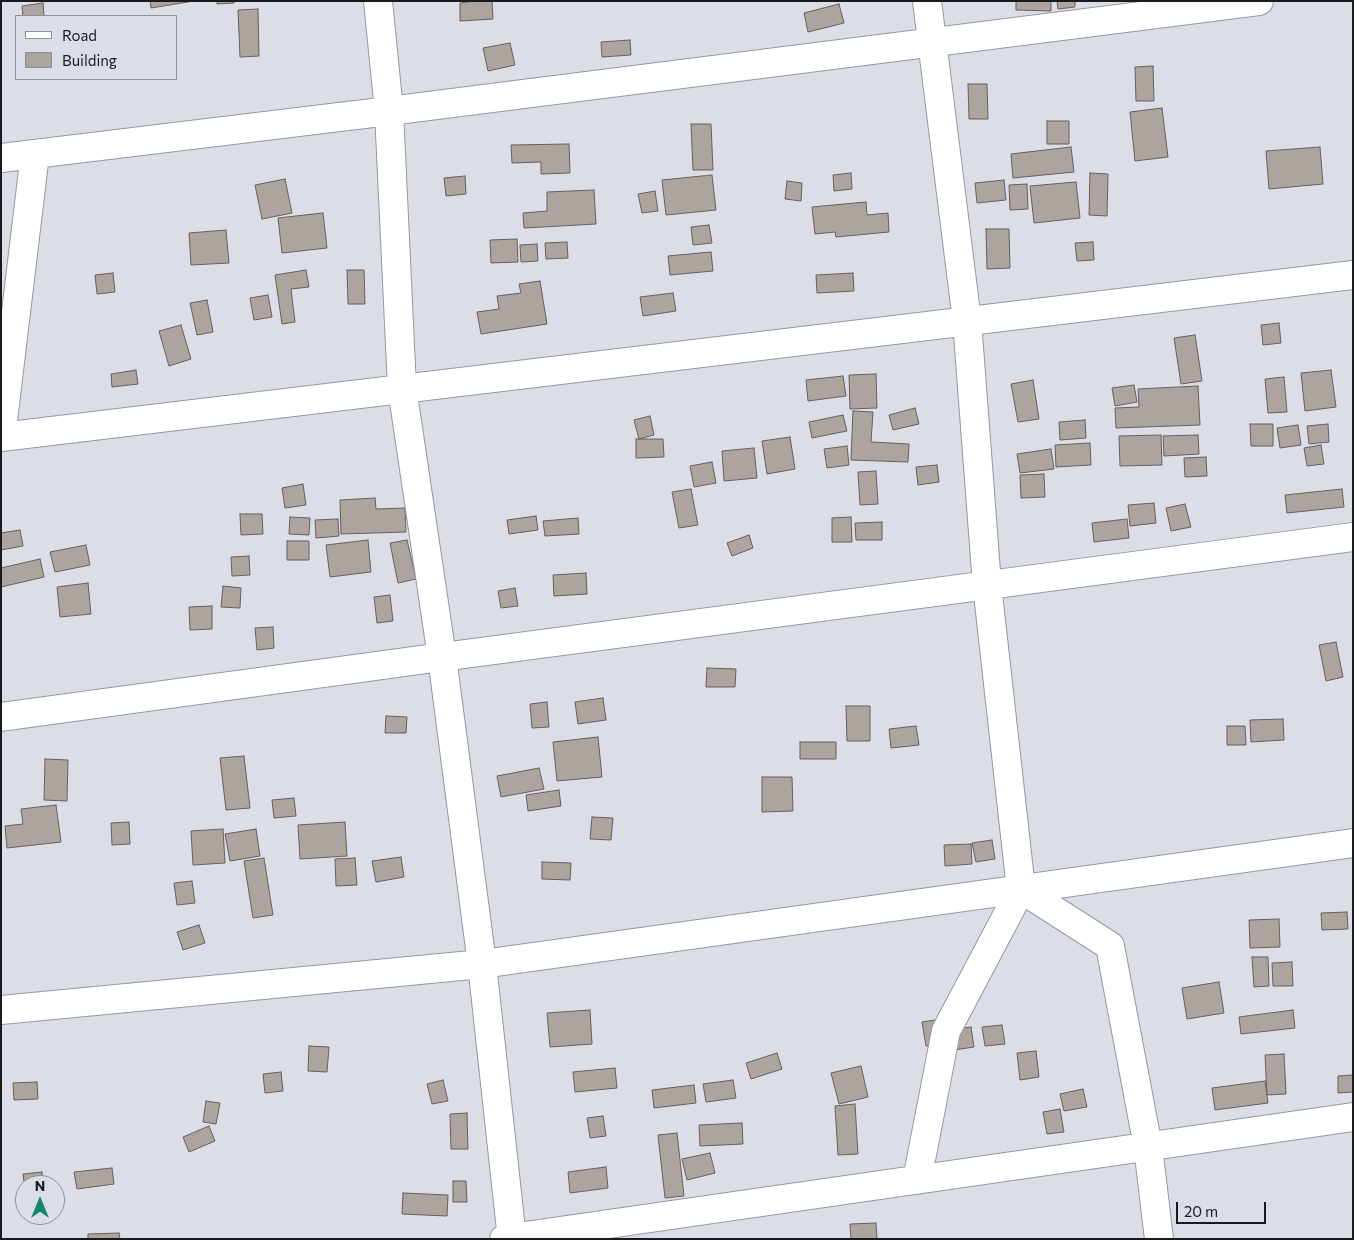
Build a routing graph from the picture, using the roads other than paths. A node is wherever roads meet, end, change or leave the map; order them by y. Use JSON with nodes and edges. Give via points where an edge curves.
{"nodes":[{"id":1,"x":378,"y":1,"type":"edge"},
{"id":2,"x":927,"y":1,"type":"edge"},
{"id":3,"x":1259,"y":1,"type":"edge"},
{"id":4,"x":933,"y":42,"type":"junction"},
{"id":5,"x":389,"y":111,"type":"junction"},
{"id":6,"x":35,"y":154,"type":"junction"},
{"id":7,"x":1,"y":158,"type":"edge"},
{"id":8,"x":1353,"y":275,"type":"edge"},
{"id":9,"x":967,"y":321,"type":"junction"},
{"id":10,"x":402,"y":388,"type":"junction"},
{"id":11,"x":1353,"y":537,"type":"edge"},
{"id":12,"x":987,"y":585,"type":"junction"},
{"id":13,"x":442,"y":657,"type":"junction"},
{"id":14,"x":1,"y":717,"type":"edge"},
{"id":15,"x":1353,"y":843,"type":"edge"},
{"id":16,"x":1021,"y":889,"type":"junction"},
{"id":17,"x":482,"y":964,"type":"junction"},
{"id":18,"x":1,"y":1010,"type":"edge"},
{"id":19,"x":1353,"y":1117,"type":"edge"},
{"id":20,"x":1148,"y":1146,"type":"junction"},
{"id":21,"x":917,"y":1180,"type":"junction"},
{"id":22,"x":510,"y":1238,"type":"edge"},
{"id":23,"x":1159,"y":1239,"type":"edge"}],
"edges":[{"from":1,"to":5,"type":"street"},
{"from":2,"to":4,"type":"street"},
{"from":3,"to":4,"type":"street"},
{"from":4,"to":5,"type":"street"},
{"from":4,"to":9,"type":"street"},
{"from":5,"to":6,"type":"street"},
{"from":5,"to":10,"type":"street"},
{"from":6,"to":7,"type":"street"},
{"from":6,"to":10,"type":"street","via":[[1,437]]},
{"from":8,"to":9,"type":"street"},
{"from":9,"to":10,"type":"street"},
{"from":9,"to":12,"type":"street"},
{"from":10,"to":13,"type":"street"},
{"from":11,"to":12,"type":"street"},
{"from":12,"to":13,"type":"street"},
{"from":12,"to":16,"type":"street"},
{"from":13,"to":14,"type":"street"},
{"from":13,"to":17,"type":"street"},
{"from":15,"to":16,"type":"street"},
{"from":16,"to":17,"type":"street"},
{"from":16,"to":20,"type":"street","via":[[1110,946]]},
{"from":16,"to":21,"type":"street","via":[[946,1031]]},
{"from":17,"to":18,"type":"street"},
{"from":17,"to":22,"type":"street"},
{"from":19,"to":20,"type":"street"},
{"from":20,"to":21,"type":"street"},
{"from":20,"to":23,"type":"street"},
{"from":21,"to":22,"type":"street"}]}
